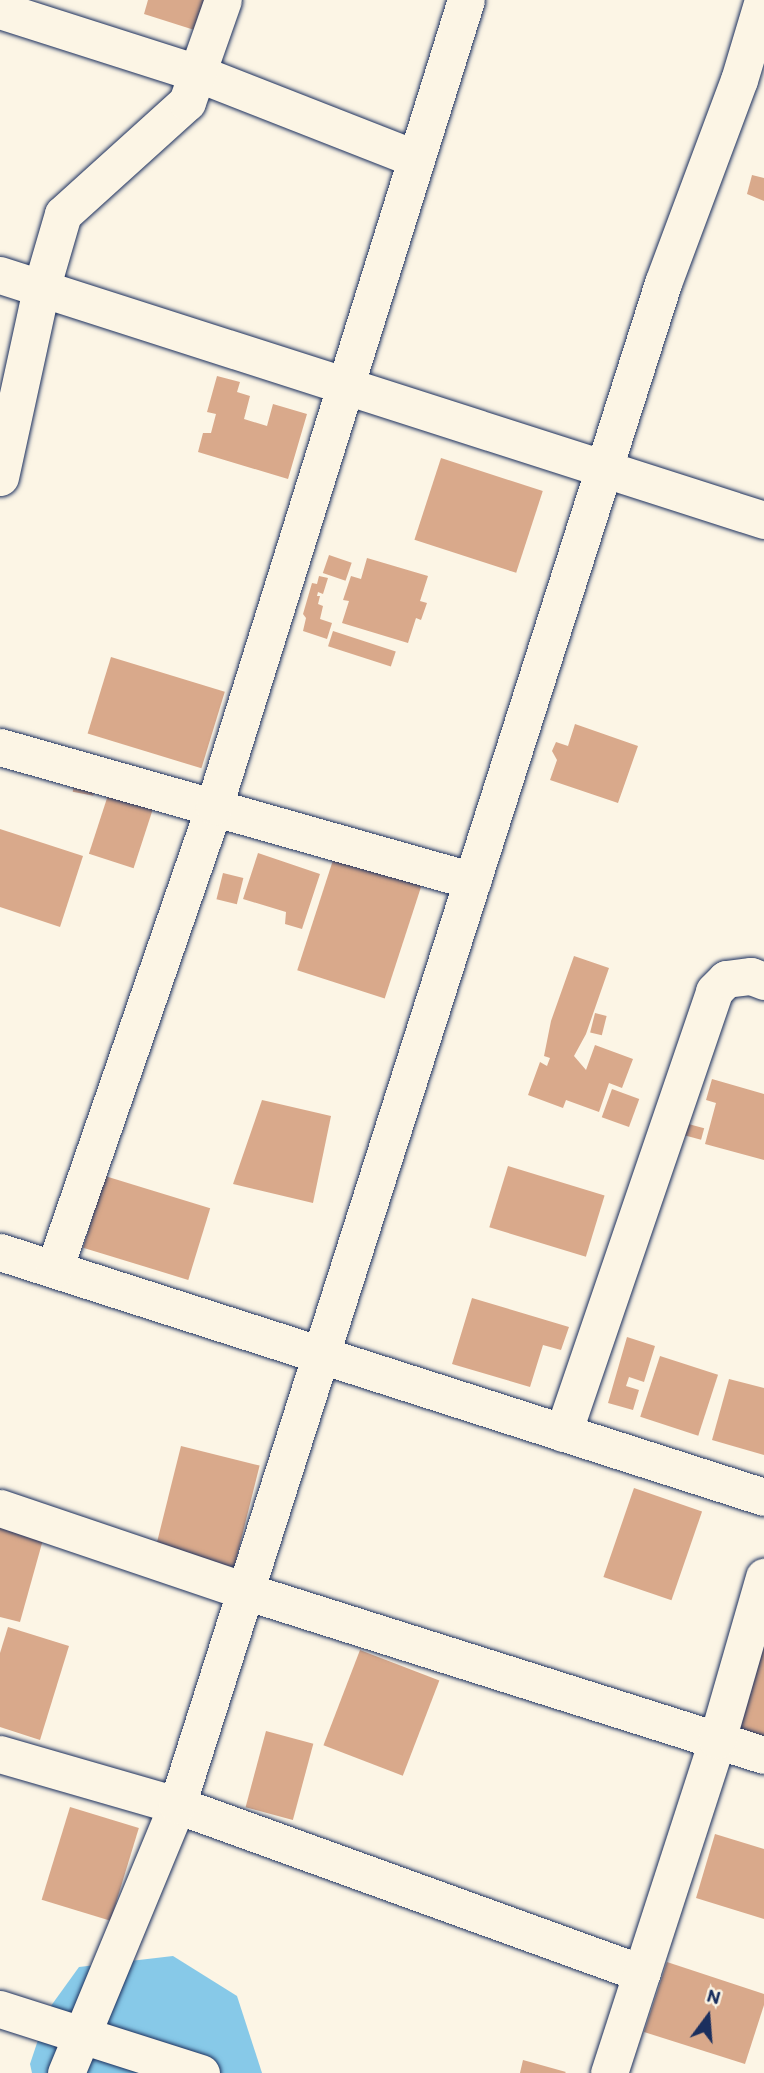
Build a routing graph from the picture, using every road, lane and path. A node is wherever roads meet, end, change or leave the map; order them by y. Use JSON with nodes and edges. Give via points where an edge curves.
{"nodes":[{"id":1,"x":223,"y":0,"type":"edge"},
{"id":2,"x":467,"y":0,"type":"edge"},
{"id":3,"x":762,"y":0,"type":"edge"},
{"id":4,"x":0,"y":10,"type":"edge"},
{"id":5,"x":197,"y":73,"type":"junction"},
{"id":6,"x":416,"y":159,"type":"junction"},
{"id":7,"x":0,"y":275,"type":"edge"},
{"id":8,"x":41,"y":289,"type":"junction"},
{"id":9,"x":345,"y":386,"type":"junction"},
{"id":10,"x":604,"y":469,"type":"junction"},
{"id":11,"x":0,"y":477,"type":"edge"},
{"id":12,"x":764,"y":520,"type":"edge"},
{"id":13,"x":0,"y":747,"type":"edge"},
{"id":14,"x":214,"y":806,"type":"junction"},
{"id":15,"x":472,"y":881,"type":"junction"},
{"id":16,"x":764,"y":981,"type":"edge"},
{"id":17,"x":0,"y":1252,"type":"edge"},
{"id":18,"x":54,"y":1269,"type":"junction"},
{"id":19,"x":321,"y":1355,"type":"junction"},
{"id":20,"x":563,"y":1433,"type":"junction"},
{"id":21,"x":764,"y":1497,"type":"edge"},
{"id":22,"x":0,"y":1508,"type":"edge"},
{"id":23,"x":764,"y":1577,"type":"edge"},
{"id":24,"x":245,"y":1591,"type":"junction"},
{"id":25,"x":717,"y":1740,"type":"junction"},
{"id":26,"x":0,"y":1754,"type":"edge"},
{"id":27,"x":764,"y":1755,"type":"edge"},
{"id":28,"x":177,"y":1805,"type":"junction"},
{"id":29,"x":642,"y":1973,"type":"junction"},
{"id":30,"x":0,"y":2010,"type":"edge"},
{"id":31,"x":80,"y":2034,"type":"junction"},
{"id":32,"x":66,"y":2073,"type":"edge"},
{"id":33,"x":201,"y":2073,"type":"edge"},
{"id":34,"x":609,"y":2073,"type":"edge"}],
"edges":[{"from":1,"to":5,"type":"street"},
{"from":2,"to":6,"type":"street"},
{"from":3,"to":10,"type":"street"},
{"from":4,"to":5,"type":"street"},
{"from":5,"to":6,"type":"street"},
{"from":5,"to":8,"type":"street","via":[[187,102],[63,214]]},
{"from":6,"to":9,"type":"street"},
{"from":7,"to":8,"type":"street"},
{"from":8,"to":9,"type":"street"},
{"from":8,"to":11,"type":"street"},
{"from":9,"to":10,"type":"street"},
{"from":9,"to":14,"type":"street"},
{"from":10,"to":12,"type":"street"},
{"from":10,"to":15,"type":"street"},
{"from":13,"to":14,"type":"street"},
{"from":14,"to":15,"type":"street"},
{"from":14,"to":18,"type":"street"},
{"from":15,"to":19,"type":"street"},
{"from":16,"to":20,"type":"street","via":[[751,976],[726,979],[714,991]]},
{"from":17,"to":18,"type":"street"},
{"from":18,"to":19,"type":"street"},
{"from":19,"to":20,"type":"street"},
{"from":19,"to":24,"type":"street"},
{"from":20,"to":21,"type":"street"},
{"from":22,"to":24,"type":"street"},
{"from":23,"to":25,"type":"street"},
{"from":24,"to":25,"type":"street"},
{"from":24,"to":28,"type":"street"},
{"from":25,"to":27,"type":"street"},
{"from":25,"to":29,"type":"street"},
{"from":26,"to":28,"type":"street"},
{"from":28,"to":29,"type":"street"},
{"from":28,"to":31,"type":"street"},
{"from":29,"to":34,"type":"street"},
{"from":30,"to":31,"type":"street"},
{"from":31,"to":32,"type":"street"},
{"from":31,"to":33,"type":"street"}]}
